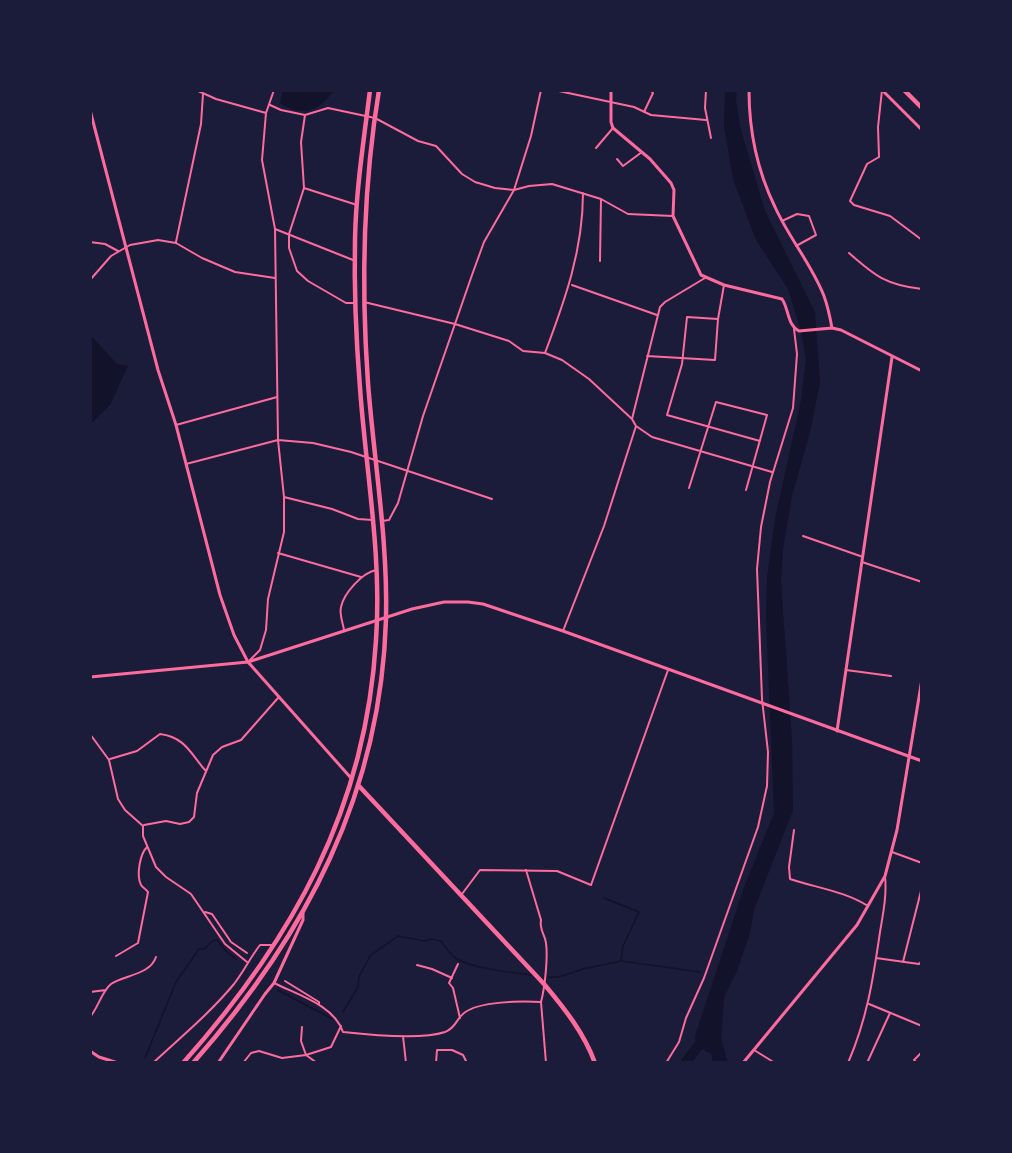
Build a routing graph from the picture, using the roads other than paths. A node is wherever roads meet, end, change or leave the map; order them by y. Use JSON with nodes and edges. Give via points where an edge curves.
{"nodes":[{"id":1,"x":196,"y":90,"type":"edge"},
{"id":2,"x":274,"y":90,"type":"edge"},
{"id":3,"x":370,"y":90,"type":"edge"},
{"id":4,"x":379,"y":90,"type":"edge"},
{"id":5,"x":541,"y":90,"type":"edge"},
{"id":6,"x":554,"y":90,"type":"edge"},
{"id":7,"x":611,"y":90,"type":"edge"},
{"id":8,"x":650,"y":90,"type":"edge"},
{"id":9,"x":706,"y":90,"type":"edge"},
{"id":10,"x":749,"y":90,"type":"edge"},
{"id":11,"x":882,"y":90,"type":"edge"},
{"id":12,"x":903,"y":90,"type":"edge"},
{"id":13,"x":203,"y":94,"type":"junction"},
{"id":14,"x":611,"y":102,"type":"junction"},
{"id":15,"x":270,"y":105,"type":"junction"},
{"id":16,"x":922,"y":108,"type":"edge"},
{"id":17,"x":90,"y":110,"type":"edge"},
{"id":18,"x":644,"y":112,"type":"junction"},
{"id":19,"x":266,"y":113,"type":"junction"},
{"id":20,"x":305,"y":115,"type":"junction"},
{"id":21,"x":367,"y":116,"type":"junction"},
{"id":22,"x":375,"y":118,"type":"junction"},
{"id":23,"x":706,"y":120,"type":"junction"},
{"id":24,"x":613,"y":128,"type":"junction"},
{"id":25,"x":922,"y":130,"type":"edge"},
{"id":26,"x":711,"y":138,"type":"dead end"},
{"id":27,"x":596,"y":148,"type":"dead end"},
{"id":28,"x":642,"y":152,"type":"junction"},
{"id":29,"x":617,"y":159,"type":"dead end"},
{"id":30,"x":304,"y":188,"type":"junction"},
{"id":31,"x":514,"y":190,"type":"junction"},
{"id":32,"x":583,"y":193,"type":"junction"},
{"id":33,"x":601,"y":199,"type":"junction"},
{"id":34,"x":357,"y":206,"type":"junction"},
{"id":35,"x":673,"y":216,"type":"junction"},
{"id":36,"x":782,"y":221,"type":"junction"},
{"id":37,"x":275,"y":229,"type":"junction"},
{"id":38,"x":289,"y":234,"type":"junction"},
{"id":39,"x":922,"y":240,"type":"edge"},
{"id":40,"x":90,"y":242,"type":"edge"},
{"id":41,"x":176,"y":243,"type":"junction"},
{"id":42,"x":796,"y":246,"type":"junction"},
{"id":43,"x":126,"y":248,"type":"junction"},
{"id":44,"x":119,"y":252,"type":"junction"},
{"id":45,"x":849,"y":252,"type":"dead end"},
{"id":46,"x":355,"y":261,"type":"junction"},
{"id":47,"x":600,"y":261,"type":"dead end"},
{"id":48,"x":276,"y":278,"type":"junction"},
{"id":49,"x":705,"y":278,"type":"junction"},
{"id":50,"x":90,"y":280,"type":"edge"},
{"id":51,"x":570,"y":284,"type":"junction"},
{"id":52,"x":724,"y":285,"type":"junction"},
{"id":53,"x":922,"y":289,"type":"edge"},
{"id":54,"x":364,"y":302,"type":"junction"},
{"id":55,"x":355,"y":303,"type":"junction"},
{"id":56,"x":657,"y":315,"type":"junction"},
{"id":57,"x":718,"y":319,"type":"junction"},
{"id":58,"x":455,"y":324,"type":"junction"},
{"id":59,"x":832,"y":328,"type":"junction"},
{"id":60,"x":796,"y":330,"type":"junction"},
{"id":61,"x":545,"y":352,"type":"junction"},
{"id":62,"x":647,"y":357,"type":"junction"},
{"id":63,"x":892,"y":357,"type":"junction"},
{"id":64,"x":683,"y":359,"type":"junction"},
{"id":65,"x":922,"y":371,"type":"edge"},
{"id":66,"x":277,"y":397,"type":"junction"},
{"id":67,"x":632,"y":419,"type":"junction"},
{"id":68,"x":176,"y":424,"type":"junction"},
{"id":69,"x":636,"y":426,"type":"junction"},
{"id":70,"x":708,"y":426,"type":"junction"},
{"id":71,"x":278,"y":440,"type":"junction"},
{"id":72,"x":760,"y":441,"type":"junction"},
{"id":73,"x":701,"y":450,"type":"junction"},
{"id":74,"x":366,"y":456,"type":"junction"},
{"id":75,"x":376,"y":460,"type":"junction"},
{"id":76,"x":186,"y":464,"type":"junction"},
{"id":77,"x":753,"y":466,"type":"junction"},
{"id":78,"x":406,"y":471,"type":"junction"},
{"id":79,"x":773,"y":472,"type":"junction"},
{"id":80,"x":689,"y":488,"type":"dead end"},
{"id":81,"x":746,"y":490,"type":"dead end"},
{"id":82,"x":284,"y":497,"type":"junction"},
{"id":83,"x":492,"y":499,"type":"dead end"},
{"id":84,"x":373,"y":520,"type":"junction"},
{"id":85,"x":381,"y":521,"type":"junction"},
{"id":86,"x":802,"y":536,"type":"dead end"},
{"id":87,"x":279,"y":553,"type":"junction"},
{"id":88,"x":863,"y":560,"type":"junction"},
{"id":89,"x":376,"y":570,"type":"junction"},
{"id":90,"x":361,"y":577,"type":"junction"},
{"id":91,"x":922,"y":582,"type":"edge"},
{"id":92,"x":386,"y":617,"type":"junction"},
{"id":93,"x":377,"y":620,"type":"junction"},
{"id":94,"x":344,"y":630,"type":"junction"},
{"id":95,"x":564,"y":631,"type":"junction"},
{"id":96,"x":248,"y":662,"type":"junction"},
{"id":97,"x":668,"y":670,"type":"junction"},
{"id":98,"x":846,"y":670,"type":"junction"},
{"id":99,"x":891,"y":676,"type":"dead end"},
{"id":100,"x":90,"y":677,"type":"edge"},
{"id":101,"x":922,"y":680,"type":"edge"},
{"id":102,"x":278,"y":698,"type":"junction"},
{"id":103,"x":762,"y":704,"type":"junction"},
{"id":104,"x":837,"y":731,"type":"junction"},
{"id":105,"x":90,"y":734,"type":"edge"},
{"id":106,"x":910,"y":757,"type":"junction"},
{"id":107,"x":109,"y":759,"type":"junction"},
{"id":108,"x":922,"y":761,"type":"edge"},
{"id":109,"x":205,"y":770,"type":"junction"},
{"id":110,"x":353,"y":780,"type":"junction"},
{"id":111,"x":359,"y":787,"type":"junction"},
{"id":112,"x":143,"y":826,"type":"junction"},
{"id":113,"x":794,"y":830,"type":"dead end"},
{"id":114,"x":147,"y":847,"type":"junction"},
{"id":115,"x":892,"y":852,"type":"junction"},
{"id":116,"x":922,"y":863,"type":"edge"},
{"id":117,"x":526,"y":870,"type":"junction"},
{"id":118,"x":885,"y":876,"type":"junction"},
{"id":119,"x":922,"y":887,"type":"edge"},
{"id":120,"x":462,"y":895,"type":"junction"},
{"id":121,"x":921,"y":896,"type":"edge"},
{"id":122,"x":868,"y":906,"type":"junction"},
{"id":123,"x":205,"y":912,"type":"junction"},
{"id":124,"x":303,"y":913,"type":"junction"},
{"id":125,"x":275,"y":945,"type":"junction"},
{"id":126,"x":246,"y":953,"type":"dead end"},
{"id":127,"x":116,"y":956,"type":"dead end"},
{"id":128,"x":156,"y":957,"type":"dead end"},
{"id":129,"x":876,"y":958,"type":"junction"},
{"id":130,"x":922,"y":961,"type":"edge"},
{"id":131,"x":247,"y":962,"type":"junction"},
{"id":132,"x":903,"y":962,"type":"junction"},
{"id":133,"x":458,"y":964,"type":"dead end"},
{"id":134,"x":417,"y":965,"type":"dead end"},
{"id":135,"x":452,"y":978,"type":"junction"},
{"id":136,"x":285,"y":981,"type":"dead end"},
{"id":137,"x":274,"y":983,"type":"junction"},
{"id":138,"x":544,"y":984,"type":"junction"},
{"id":139,"x":106,"y":990,"type":"junction"},
{"id":140,"x":90,"y":992,"type":"edge"},
{"id":141,"x":541,"y":1002,"type":"junction"},
{"id":142,"x":869,"y":1004,"type":"junction"},
{"id":143,"x":319,"y":1005,"type":"junction"},
{"id":144,"x":890,"y":1012,"type":"junction"},
{"id":145,"x":90,"y":1017,"type":"edge"},
{"id":146,"x":460,"y":1018,"type":"junction"},
{"id":147,"x":922,"y":1025,"type":"edge"},
{"id":148,"x":341,"y":1026,"type":"junction"},
{"id":149,"x":302,"y":1027,"type":"dead end"},
{"id":150,"x":403,"y":1036,"type":"junction"},
{"id":151,"x":754,"y":1050,"type":"junction"},
{"id":152,"x":90,"y":1051,"type":"edge"},
{"id":153,"x":922,"y":1052,"type":"edge"},
{"id":154,"x":306,"y":1055,"type":"junction"},
{"id":155,"x":922,"y":1059,"type":"edge"},
{"id":156,"x":111,"y":1062,"type":"edge"},
{"id":157,"x":315,"y":1062,"type":"edge"},
{"id":158,"x":118,"y":1063,"type":"edge"},
{"id":159,"x":153,"y":1063,"type":"edge"},
{"id":160,"x":183,"y":1063,"type":"edge"},
{"id":161,"x":193,"y":1063,"type":"edge"},
{"id":162,"x":218,"y":1063,"type":"edge"},
{"id":163,"x":243,"y":1063,"type":"edge"},
{"id":164,"x":406,"y":1063,"type":"edge"},
{"id":165,"x":436,"y":1063,"type":"edge"},
{"id":166,"x":467,"y":1063,"type":"edge"},
{"id":167,"x":546,"y":1063,"type":"edge"},
{"id":168,"x":595,"y":1063,"type":"edge"},
{"id":169,"x":666,"y":1063,"type":"edge"},
{"id":170,"x":743,"y":1063,"type":"edge"},
{"id":171,"x":775,"y":1063,"type":"edge"},
{"id":172,"x":848,"y":1063,"type":"edge"},
{"id":173,"x":867,"y":1063,"type":"edge"},
{"id":174,"x":917,"y":1063,"type":"edge"}],
"edges":[{"from":1,"to":13,"type":"street"},
{"from":2,"to":15,"type":"street"},
{"from":3,"to":21,"type":"highway"},
{"from":4,"to":22,"type":"highway"},
{"from":5,"to":31,"type":"street"},
{"from":6,"to":14,"type":"street"},
{"from":7,"to":14,"type":"street"},
{"from":8,"to":18,"type":"street","via":[[653,93]]},
{"from":9,"to":23,"type":"street"},
{"from":10,"to":36,"type":"street","via":[[756,155]]},
{"from":11,"to":25,"type":"street"},
{"from":11,"to":39,"type":"street","via":[[879,157],[867,164],[850,201],[890,216]]},
{"from":12,"to":16,"type":"highway"},
{"from":13,"to":19,"type":"street"},
{"from":13,"to":41,"type":"street","via":[[201,124]]},
{"from":14,"to":18,"type":"street"},
{"from":14,"to":24,"type":"street"},
{"from":15,"to":19,"type":"street"},
{"from":15,"to":20,"type":"street"},
{"from":17,"to":43,"type":"street"},
{"from":18,"to":23,"type":"street"},
{"from":19,"to":37,"type":"street","via":[[262,160]]},
{"from":20,"to":21,"type":"street","via":[[328,108]]},
{"from":20,"to":30,"type":"street","via":[[301,142]]},
{"from":21,"to":22,"type":"street"},
{"from":21,"to":34,"type":"highway"},
{"from":22,"to":31,"type":"street","via":[[436,146],[475,182]]},
{"from":22,"to":54,"type":"highway","via":[[367,189]]},
{"from":23,"to":26,"type":"street"},
{"from":24,"to":27,"type":"street"},
{"from":24,"to":28,"type":"street"},
{"from":28,"to":29,"type":"street","via":[[623,166]]},
{"from":28,"to":35,"type":"street","via":[[671,183]]},
{"from":30,"to":34,"type":"street"},
{"from":30,"to":38,"type":"street"},
{"from":31,"to":32,"type":"street","via":[[552,184]]},
{"from":31,"to":58,"type":"street","via":[[484,242]]},
{"from":32,"to":33,"type":"street"},
{"from":32,"to":51,"type":"street","via":[[580,236]]},
{"from":33,"to":35,"type":"street","via":[[628,214]]},
{"from":33,"to":47,"type":"street"},
{"from":34,"to":46,"type":"highway"},
{"from":35,"to":49,"type":"street"},
{"from":36,"to":42,"type":"street"},
{"from":36,"to":42,"type":"street","via":[[796,214],[809,216],[816,235]]},
{"from":37,"to":38,"type":"street"},
{"from":37,"to":48,"type":"street"},
{"from":38,"to":46,"type":"street"},
{"from":38,"to":55,"type":"street","via":[[297,271],[346,303]]},
{"from":40,"to":44,"type":"street"},
{"from":41,"to":43,"type":"street","via":[[158,240]]},
{"from":41,"to":48,"type":"street","via":[[222,268]]},
{"from":42,"to":59,"type":"street","via":[[822,291]]},
{"from":43,"to":44,"type":"street"},
{"from":43,"to":68,"type":"street"},
{"from":44,"to":50,"type":"street"},
{"from":45,"to":53,"type":"street","via":[[886,282]]},
{"from":46,"to":55,"type":"highway"},
{"from":48,"to":66,"type":"street"},
{"from":49,"to":52,"type":"street"},
{"from":49,"to":56,"type":"street","via":[[665,302]]},
{"from":51,"to":56,"type":"street"},
{"from":51,"to":61,"type":"street"},
{"from":52,"to":57,"type":"street"},
{"from":52,"to":60,"type":"street","via":[[782,299]]},
{"from":54,"to":58,"type":"street"},
{"from":54,"to":75,"type":"highway"},
{"from":55,"to":74,"type":"highway"},
{"from":56,"to":62,"type":"street"},
{"from":57,"to":64,"type":"street","via":[[715,360]]},
{"from":57,"to":64,"type":"street","via":[[687,317]]},
{"from":58,"to":61,"type":"street","via":[[509,341],[522,351]]},
{"from":58,"to":78,"type":"street"},
{"from":59,"to":60,"type":"street"},
{"from":59,"to":63,"type":"street"},
{"from":60,"to":79,"type":"street","via":[[793,408]]},
{"from":61,"to":67,"type":"street","via":[[589,379]]},
{"from":62,"to":64,"type":"street"},
{"from":62,"to":67,"type":"street"},
{"from":63,"to":65,"type":"street"},
{"from":63,"to":88,"type":"street"},
{"from":64,"to":70,"type":"street","via":[[668,415]]},
{"from":66,"to":68,"type":"street"},
{"from":66,"to":71,"type":"street"},
{"from":67,"to":69,"type":"street"},
{"from":68,"to":76,"type":"street"},
{"from":69,"to":73,"type":"street","via":[[652,437]]},
{"from":69,"to":95,"type":"street"},
{"from":70,"to":72,"type":"street"},
{"from":70,"to":72,"type":"street","via":[[716,402],[767,415]]},
{"from":70,"to":73,"type":"street"},
{"from":71,"to":74,"type":"street","via":[[313,443]]},
{"from":71,"to":76,"type":"street"},
{"from":71,"to":82,"type":"street"},
{"from":72,"to":77,"type":"street"},
{"from":73,"to":77,"type":"street"},
{"from":73,"to":80,"type":"street"},
{"from":74,"to":75,"type":"street"},
{"from":74,"to":84,"type":"highway"},
{"from":75,"to":78,"type":"street"},
{"from":75,"to":85,"type":"highway"},
{"from":76,"to":96,"type":"street","via":[[220,595]]},
{"from":77,"to":79,"type":"street"},
{"from":77,"to":81,"type":"street"},
{"from":78,"to":83,"type":"street"},
{"from":78,"to":85,"type":"street","via":[[393,515]]},
{"from":79,"to":103,"type":"street","via":[[761,527],[758,569]]},
{"from":82,"to":84,"type":"street"},
{"from":82,"to":87,"type":"street","via":[[284,532]]},
{"from":84,"to":89,"type":"highway"},
{"from":85,"to":92,"type":"highway"},
{"from":86,"to":88,"type":"street"},
{"from":87,"to":90,"type":"street"},
{"from":87,"to":96,"type":"street","via":[[268,599],[266,630],[260,650]]},
{"from":88,"to":91,"type":"street"},
{"from":88,"to":98,"type":"street"},
{"from":89,"to":90,"type":"street"},
{"from":89,"to":93,"type":"highway"},
{"from":90,"to":94,"type":"street","via":[[341,605]]},
{"from":92,"to":93,"type":"street"},
{"from":92,"to":95,"type":"street","via":[[431,604],[462,602],[483,604]]},
{"from":92,"to":111,"type":"highway","via":[[380,687]]},
{"from":93,"to":94,"type":"street"},
{"from":93,"to":110,"type":"highway","via":[[370,701]]},
{"from":94,"to":96,"type":"street"},
{"from":95,"to":97,"type":"street"},
{"from":96,"to":100,"type":"street"},
{"from":96,"to":102,"type":"street"},
{"from":97,"to":103,"type":"street"},
{"from":97,"to":117,"type":"street","via":[[591,885],[557,871]]},
{"from":98,"to":99,"type":"street"},
{"from":98,"to":104,"type":"street"},
{"from":101,"to":106,"type":"street"},
{"from":102,"to":109,"type":"street","via":[[241,740],[213,755]]},
{"from":102,"to":110,"type":"street"},
{"from":103,"to":104,"type":"street"},
{"from":103,"to":169,"type":"street","via":[[768,752],[767,786],[758,827],[704,978],[679,1042]]},
{"from":104,"to":106,"type":"street"},
{"from":105,"to":107,"type":"street"},
{"from":106,"to":108,"type":"street"},
{"from":106,"to":115,"type":"street"},
{"from":107,"to":109,"type":"street","via":[[137,751],[160,734],[190,748]]},
{"from":107,"to":112,"type":"street","via":[[118,799]]},
{"from":109,"to":112,"type":"street","via":[[194,817],[189,822]]},
{"from":110,"to":111,"type":"highway"},
{"from":110,"to":125,"type":"highway","via":[[316,873]]},
{"from":111,"to":120,"type":"highway"},
{"from":111,"to":124,"type":"highway","via":[[340,838]]},
{"from":112,"to":114,"type":"street"},
{"from":113,"to":122,"type":"street","via":[[790,879],[847,895]]},
{"from":114,"to":123,"type":"street","via":[[156,867],[191,894]]},
{"from":114,"to":127,"type":"street","via":[[140,859],[140,881],[148,892],[138,943]]},
{"from":115,"to":116,"type":"street"},
{"from":115,"to":118,"type":"street"},
{"from":117,"to":120,"type":"street","via":[[480,870]]},
{"from":117,"to":138,"type":"street","via":[[546,941]]},
{"from":118,"to":122,"type":"street"},
{"from":118,"to":129,"type":"street"},
{"from":119,"to":121,"type":"street"},
{"from":120,"to":138,"type":"highway"},
{"from":121,"to":132,"type":"street"},
{"from":122,"to":151,"type":"street"},
{"from":123,"to":126,"type":"street","via":[[212,914],[231,942]]},
{"from":123,"to":131,"type":"street","via":[[225,944]]},
{"from":124,"to":137,"type":"street"},
{"from":124,"to":161,"type":"highway","via":[[246,999]]},
{"from":125,"to":131,"type":"street","via":[[260,945]]},
{"from":125,"to":160,"type":"highway","via":[[220,1021]]},
{"from":128,"to":139,"type":"street","via":[[145,969]]},
{"from":129,"to":132,"type":"street"},
{"from":129,"to":142,"type":"street"},
{"from":130,"to":132,"type":"street"},
{"from":131,"to":159,"type":"street","via":[[222,998]]},
{"from":133,"to":135,"type":"street"},
{"from":134,"to":135,"type":"street"},
{"from":135,"to":146,"type":"street","via":[[449,983]]},
{"from":136,"to":143,"type":"street"},
{"from":137,"to":143,"type":"street"},
{"from":137,"to":162,"type":"street"},
{"from":138,"to":141,"type":"street"},
{"from":138,"to":168,"type":"highway","via":[[572,1018]]},
{"from":139,"to":140,"type":"street"},
{"from":139,"to":145,"type":"street"},
{"from":141,"to":146,"type":"street","via":[[475,1007]]},
{"from":141,"to":167,"type":"street"},
{"from":142,"to":144,"type":"street"},
{"from":142,"to":172,"type":"street"},
{"from":143,"to":148,"type":"street"},
{"from":144,"to":147,"type":"street"},
{"from":144,"to":173,"type":"street"},
{"from":146,"to":150,"type":"street","via":[[454,1028],[444,1032]]},
{"from":148,"to":150,"type":"street","via":[[343,1032]]},
{"from":148,"to":154,"type":"street","via":[[331,1047]]},
{"from":149,"to":154,"type":"street"},
{"from":150,"to":164,"type":"street"},
{"from":151,"to":170,"type":"street"},
{"from":151,"to":171,"type":"street"},
{"from":152,"to":156,"type":"street"},
{"from":153,"to":174,"type":"street","via":[[914,1060]]},
{"from":154,"to":157,"type":"street"},
{"from":154,"to":163,"type":"street","via":[[282,1058],[259,1051],[251,1053]]},
{"from":155,"to":174,"type":"street"},
{"from":156,"to":158,"type":"street"},
{"from":165,"to":166,"type":"street","via":[[437,1050],[452,1050],[463,1055]]}]}
